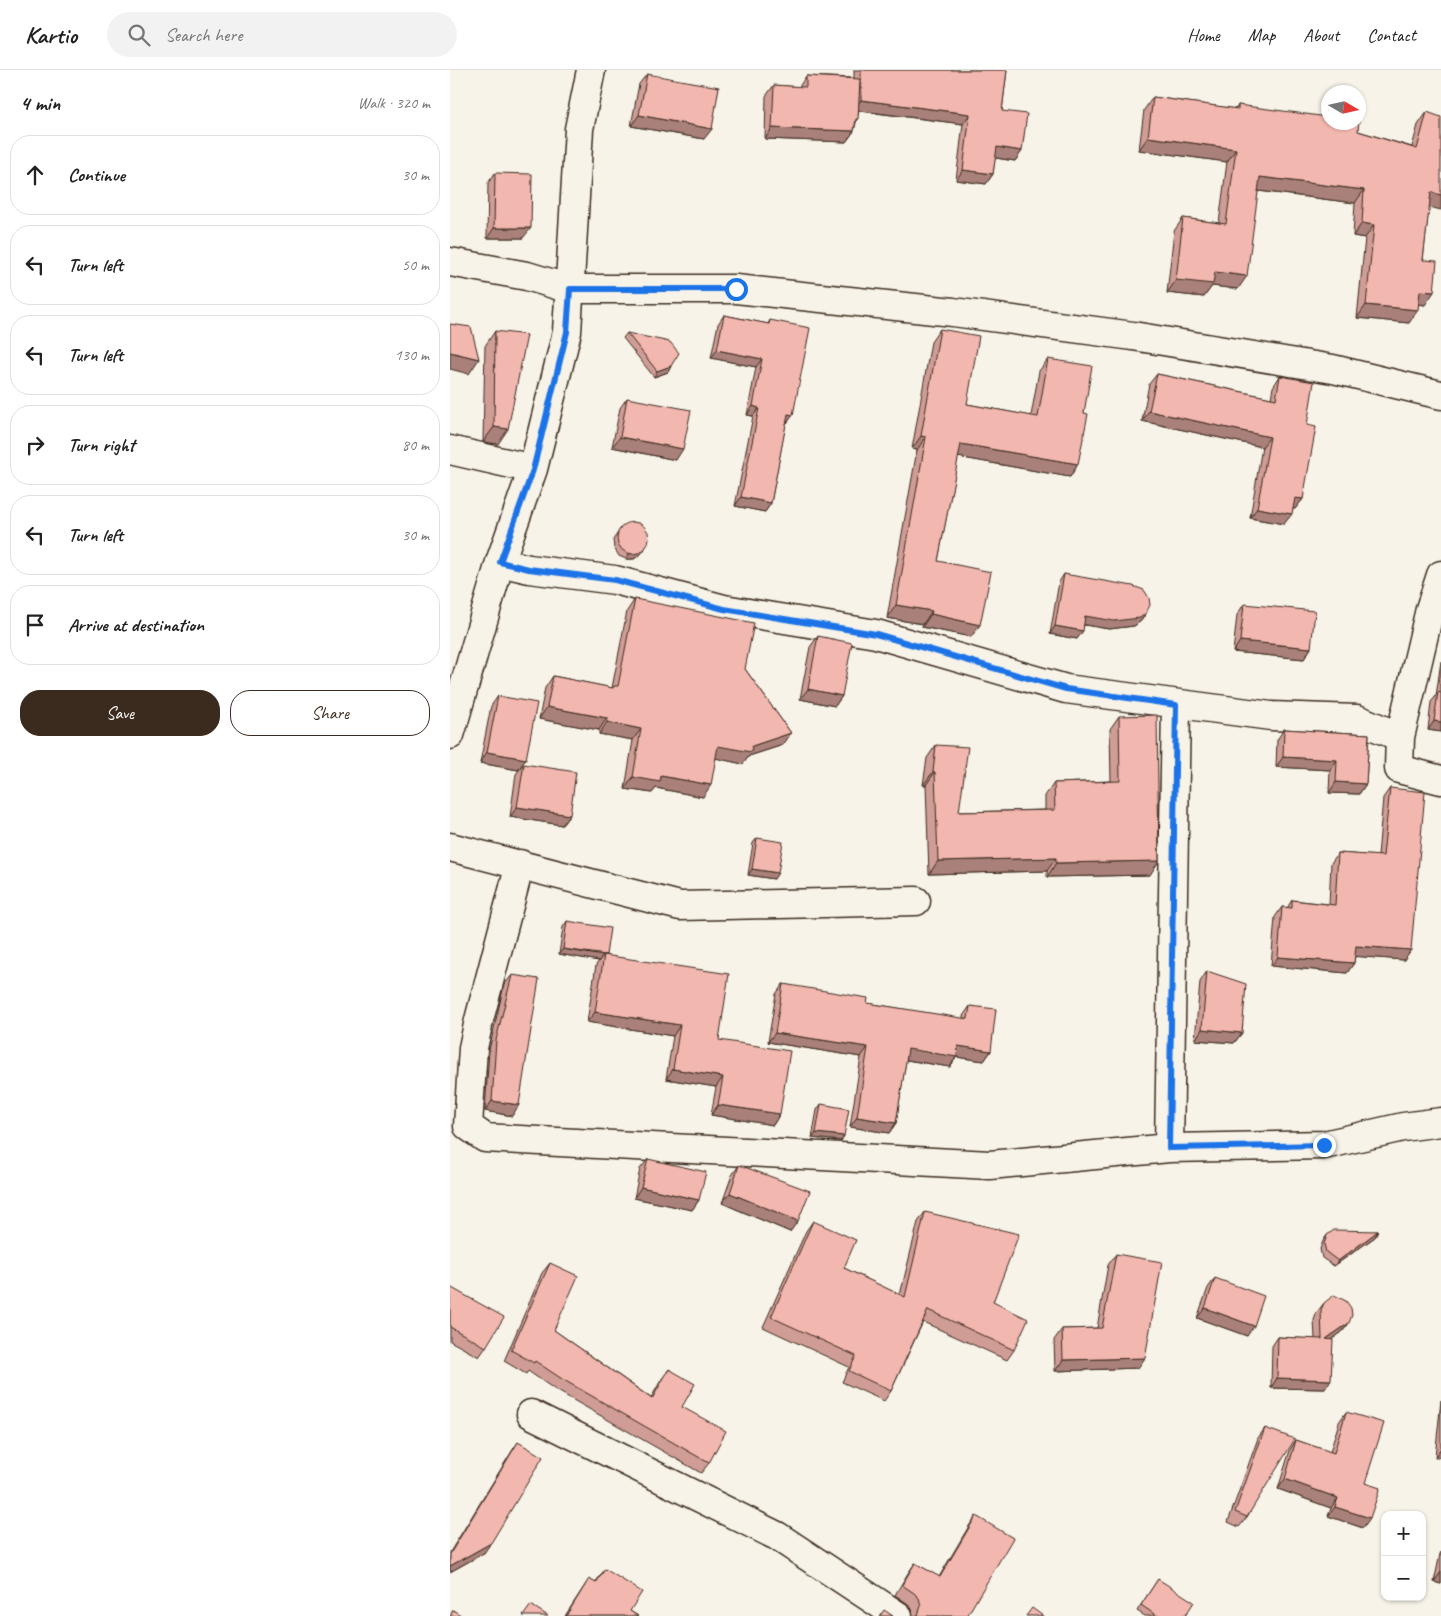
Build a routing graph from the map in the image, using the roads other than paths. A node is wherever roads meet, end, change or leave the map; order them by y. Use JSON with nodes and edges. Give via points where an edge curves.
{"nodes":[{"id":1,"x":591,"y":70,"type":"edge"},
{"id":2,"x":450,"y":262,"type":"edge"},
{"id":3,"x":570,"y":289,"type":"junction"},
{"id":4,"x":1441,"y":396,"type":"edge"},
{"id":5,"x":450,"y":450,"type":"edge"},
{"id":6,"x":533,"y":470,"type":"junction"},
{"id":7,"x":500,"y":562,"type":"junction"},
{"id":8,"x":1441,"y":575,"type":"edge"},
{"id":9,"x":1176,"y":705,"type":"junction"},
{"id":10,"x":450,"y":735,"type":"edge"},
{"id":11,"x":1400,"y":737,"type":"junction"},
{"id":12,"x":1441,"y":780,"type":"edge"},
{"id":13,"x":450,"y":847,"type":"edge"},
{"id":14,"x":520,"y":864,"type":"junction"},
{"id":15,"x":916,"y":901,"type":"dead end"},
{"id":16,"x":1441,"y":1122,"type":"edge"},
{"id":17,"x":1169,"y":1148,"type":"junction"},
{"id":18,"x":531,"y":1414,"type":"dead end"},
{"id":19,"x":898,"y":1616,"type":"edge"}],
"edges":[{"from":1,"to":3,"type":"street","via":[[579,129]]},
{"from":2,"to":3,"type":"street","via":[[527,276]]},
{"from":3,"to":4,"type":"street","via":[[736,289],[953,312],[1134,336],[1334,369]]},
{"from":3,"to":6,"type":"street","via":[[567,332]]},
{"from":5,"to":6,"type":"street"},
{"from":6,"to":7,"type":"street"},
{"from":7,"to":9,"type":"street","via":[[615,580],[724,609],[876,634],[1066,689]]},
{"from":7,"to":10,"type":"street"},
{"from":8,"to":11,"type":"street"},
{"from":9,"to":11,"type":"street","via":[[1272,716],[1357,719]]},
{"from":9,"to":17,"type":"street"},
{"from":11,"to":12,"type":"street","via":[[1399,769]]},
{"from":13,"to":14,"type":"street"},
{"from":14,"to":15,"type":"street","via":[[680,906]]},
{"from":14,"to":17,"type":"street","via":[[473,1048],[468,1126],[485,1138],[990,1165]]},
{"from":16,"to":17,"type":"street","via":[[1324,1145]]},
{"from":18,"to":19,"type":"street","via":[[777,1536]]}]}
